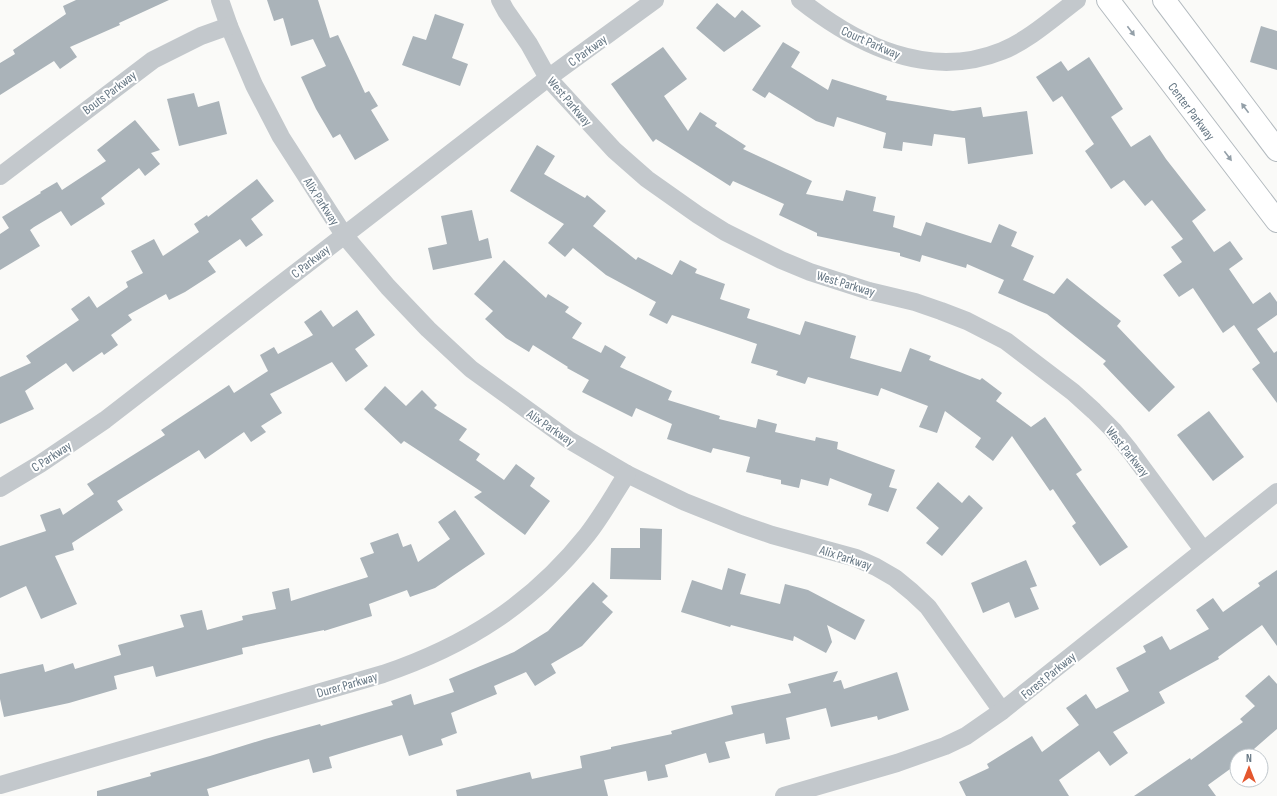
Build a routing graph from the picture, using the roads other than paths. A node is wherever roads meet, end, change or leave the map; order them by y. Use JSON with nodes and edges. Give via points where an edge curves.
{"nodes":[{"id":1,"x":220,"y":0,"type":"edge"},
{"id":2,"x":500,"y":0,"type":"edge"},
{"id":3,"x":655,"y":0,"type":"edge"},
{"id":4,"x":800,"y":0,"type":"edge"},
{"id":5,"x":1077,"y":0,"type":"edge"},
{"id":6,"x":1108,"y":0,"type":"edge"},
{"id":7,"x":1164,"y":0,"type":"edge"},
{"id":8,"x":229,"y":26,"type":"junction"},
{"id":9,"x":548,"y":78,"type":"junction"},
{"id":10,"x":1277,"y":150,"type":"edge"},
{"id":11,"x":0,"y":176,"type":"edge"},
{"id":12,"x":1277,"y":221,"type":"edge"},
{"id":13,"x":344,"y":235,"type":"junction"},
{"id":14,"x":627,"y":474,"type":"junction"},
{"id":15,"x":0,"y":488,"type":"edge"},
{"id":16,"x":1277,"y":492,"type":"edge"},
{"id":17,"x":1203,"y":550,"type":"junction"},
{"id":18,"x":1002,"y":711,"type":"junction"},
{"id":19,"x":0,"y":785,"type":"edge"},
{"id":20,"x":784,"y":796,"type":"edge"}],
"edges":[{"from":1,"to":8,"type":"street","name":"Alix Parkway"},
{"from":2,"to":9,"type":"street","name":"West Parkway"},
{"from":3,"to":9,"type":"street","name":"C Parkway"},
{"from":4,"to":5,"type":"street","name":"Court Parkway","via":[[832,23],[868,42],[897,55],[935,63],[958,63],[1003,51],[1026,38]]},
{"from":6,"to":12,"type":"street","name":"Center Parkway","one_way":true},
{"from":10,"to":7,"type":"street","one_way":true},
{"from":8,"to":11,"type":"street","name":"Bouts Parkway","via":[[200,36],[153,60]]},
{"from":8,"to":13,"type":"street","name":"Alix Parkway","via":[[254,85],[281,137]]},
{"from":9,"to":13,"type":"street","name":"C Parkway"},
{"from":9,"to":17,"type":"street","name":"West Parkway","via":[[614,150],[647,179],[725,232],[810,272],[941,311],[1006,341],[1073,392],[1113,430]]},
{"from":13,"to":14,"type":"street","name":"Alix Parkway","via":[[428,330],[471,369],[569,440]]},
{"from":13,"to":15,"type":"street","name":"C Parkway","via":[[105,420]]},
{"from":14,"to":18,"type":"street","name":"Alix Parkway","via":[[685,502],[740,524],[856,558],[895,578],[928,607]]},
{"from":14,"to":19,"type":"street","name":"Durer Parkway","via":[[604,511],[569,556],[529,595],[502,616],[460,642],[384,674]]},
{"from":16,"to":17,"type":"street","name":"Forest Parkway"},
{"from":17,"to":18,"type":"street","name":"Forest Parkway"},
{"from":18,"to":20,"type":"street","name":"Forest Parkway","via":[[966,736],[945,746]]}]}
